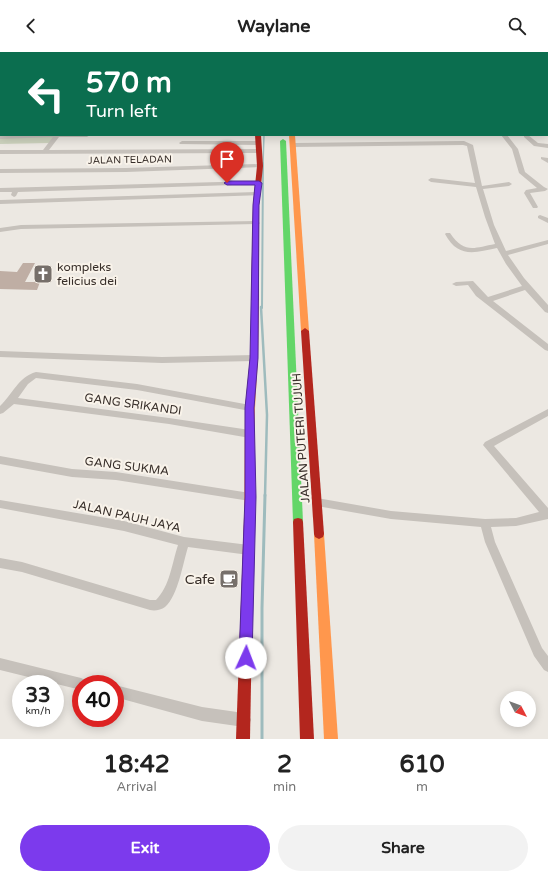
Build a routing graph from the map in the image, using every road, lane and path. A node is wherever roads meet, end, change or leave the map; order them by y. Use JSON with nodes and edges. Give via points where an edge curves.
{"nodes":[{"id":1,"x":7,"y":136,"type":"edge"},
{"id":2,"x":56,"y":136,"type":"edge"},
{"id":3,"x":282,"y":136,"type":"edge"},
{"id":4,"x":292,"y":136,"type":"edge"},
{"id":5,"x":506,"y":136,"type":"edge"},
{"id":6,"x":0,"y":137,"type":"edge"},
{"id":7,"x":527,"y":138,"type":"edge"},
{"id":8,"x":182,"y":143,"type":"dead end"},
{"id":9,"x":259,"y":143,"type":"edge"},
{"id":10,"x":293,"y":145,"type":"junction"},
{"id":11,"x":548,"y":146,"type":"edge"},
{"id":12,"x":0,"y":152,"type":"edge"},
{"id":13,"x":45,"y":152,"type":"junction"},
{"id":14,"x":260,"y":166,"type":"junction"},
{"id":15,"x":0,"y":171,"type":"edge"},
{"id":16,"x":431,"y":180,"type":"dead end"},
{"id":17,"x":259,"y":183,"type":"junction"},
{"id":18,"x":509,"y":184,"type":"dead end"},
{"id":19,"x":117,"y":186,"type":"junction"},
{"id":20,"x":479,"y":186,"type":"junction"},
{"id":21,"x":545,"y":189,"type":"edge"},
{"id":22,"x":0,"y":190,"type":"edge"},
{"id":23,"x":16,"y":190,"type":"junction"},
{"id":24,"x":258,"y":194,"type":"junction"},
{"id":25,"x":116,"y":198,"type":"junction"},
{"id":26,"x":0,"y":202,"type":"edge"},
{"id":27,"x":11,"y":202,"type":"junction"},
{"id":28,"x":535,"y":207,"type":"dead end"},
{"id":29,"x":540,"y":217,"type":"dead end"},
{"id":30,"x":548,"y":221,"type":"edge"},
{"id":31,"x":257,"y":223,"type":"junction"},
{"id":32,"x":0,"y":230,"type":"edge"},
{"id":33,"x":448,"y":234,"type":"dead end"},
{"id":34,"x":548,"y":242,"type":"edge"},
{"id":35,"x":499,"y":245,"type":"junction"},
{"id":36,"x":504,"y":254,"type":"junction"},
{"id":37,"x":456,"y":284,"type":"dead end"},
{"id":38,"x":526,"y":287,"type":"junction"},
{"id":39,"x":487,"y":300,"type":"junction"},
{"id":40,"x":548,"y":310,"type":"edge"},
{"id":41,"x":548,"y":348,"type":"edge"},
{"id":42,"x":0,"y":354,"type":"edge"},
{"id":43,"x":254,"y":358,"type":"junction"},
{"id":44,"x":11,"y":400,"type":"junction"},
{"id":45,"x":250,"y":408,"type":"junction"},
{"id":46,"x":0,"y":412,"type":"edge"},
{"id":47,"x":548,"y":412,"type":"edge"},
{"id":48,"x":250,"y":434,"type":"junction"},
{"id":49,"x":0,"y":460,"type":"edge"},
{"id":50,"x":250,"y":497,"type":"junction"},
{"id":51,"x":317,"y":502,"type":"junction"},
{"id":52,"x":0,"y":504,"type":"edge"},
{"id":53,"x":548,"y":515,"type":"edge"},
{"id":54,"x":485,"y":523,"type":"junction"},
{"id":55,"x":184,"y":542,"type":"junction"},
{"id":56,"x":249,"y":550,"type":"junction"},
{"id":57,"x":0,"y":563,"type":"edge"},
{"id":58,"x":0,"y":664,"type":"edge"},
{"id":59,"x":548,"y":666,"type":"edge"},
{"id":60,"x":72,"y":682,"type":"edge"},
{"id":61,"x":124,"y":693,"type":"edge"},
{"id":62,"x":244,"y":720,"type":"junction"},
{"id":63,"x":243,"y":739,"type":"edge"},
{"id":64,"x":307,"y":739,"type":"edge"},
{"id":65,"x":331,"y":739,"type":"edge"}],
"edges":[{"from":1,"to":6,"type":"street"},
{"from":2,"to":13,"type":"street"},
{"from":3,"to":64,"type":"main road","name":"JALAN PUTERI TUJUH"},
{"from":4,"to":10,"type":"main road","name":"JALAN PUTERI TUJUH"},
{"from":5,"to":21,"type":"street","via":[[513,141],[522,174]]},
{"from":7,"to":11,"type":"street","via":[[538,146]]},
{"from":8,"to":9,"type":"street"},
{"from":9,"to":13,"type":"street"},
{"from":9,"to":14,"type":"main road"},
{"from":10,"to":20,"type":"street","via":[[466,143],[471,146]]},
{"from":10,"to":51,"type":"main road","name":"JALAN PUTERI TUJUH"},
{"from":12,"to":13,"type":"street"},
{"from":14,"to":15,"type":"street","name":"JALAN TELADAN"},
{"from":14,"to":17,"type":"main road"},
{"from":16,"to":20,"type":"street"},
{"from":17,"to":19,"type":"street"},
{"from":17,"to":24,"type":"main road"},
{"from":18,"to":20,"type":"street"},
{"from":19,"to":23,"type":"street"},
{"from":19,"to":25,"type":"street"},
{"from":20,"to":35,"type":"street"},
{"from":21,"to":28,"type":"street","via":[[527,193]]},
{"from":22,"to":23,"type":"street"},
{"from":23,"to":27,"type":"street"},
{"from":24,"to":25,"type":"street"},
{"from":24,"to":31,"type":"main road"},
{"from":25,"to":27,"type":"street"},
{"from":26,"to":27,"type":"street"},
{"from":29,"to":30,"type":"street"},
{"from":31,"to":32,"type":"street","via":[[21,227]]},
{"from":31,"to":43,"type":"main road"},
{"from":33,"to":35,"type":"street","via":[[454,245],[464,250]]},
{"from":34,"to":36,"type":"street"},
{"from":35,"to":36,"type":"street"},
{"from":36,"to":38,"type":"street"},
{"from":37,"to":39,"type":"street","via":[[470,284]]},
{"from":38,"to":39,"type":"street"},
{"from":38,"to":40,"type":"street"},
{"from":39,"to":41,"type":"street"},
{"from":42,"to":43,"type":"street","via":[[162,360]]},
{"from":43,"to":45,"type":"main road"},
{"from":44,"to":45,"type":"street","via":[[25,380],[36,375],[137,387]]},
{"from":44,"to":46,"type":"street"},
{"from":44,"to":48,"type":"street","name":"GANG SRIKANDI"},
{"from":45,"to":48,"type":"main road"},
{"from":47,"to":53,"type":"street","via":[[488,446]]},
{"from":48,"to":50,"type":"main road"},
{"from":49,"to":50,"type":"street","name":"GANG SUKMA","via":[[55,471],[116,476]]},
{"from":50,"to":56,"type":"main road"},
{"from":51,"to":54,"type":"street","via":[[391,515]]},
{"from":51,"to":65,"type":"main road","name":"JALAN PUTERI TUJUH"},
{"from":52,"to":55,"type":"street","name":"JALAN PAUH JAYA","via":[[124,526]]},
{"from":53,"to":54,"type":"street","via":[[516,522]]},
{"from":54,"to":59,"type":"street","via":[[538,652]]},
{"from":55,"to":56,"type":"street","name":"JALAN PAUH JAYA"},
{"from":55,"to":57,"type":"street","via":[[169,591],[162,603],[156,605]]},
{"from":56,"to":62,"type":"main road"},
{"from":58,"to":60,"type":"street"},
{"from":61,"to":62,"type":"street","via":[[202,714]]},
{"from":62,"to":63,"type":"main road"}]}
